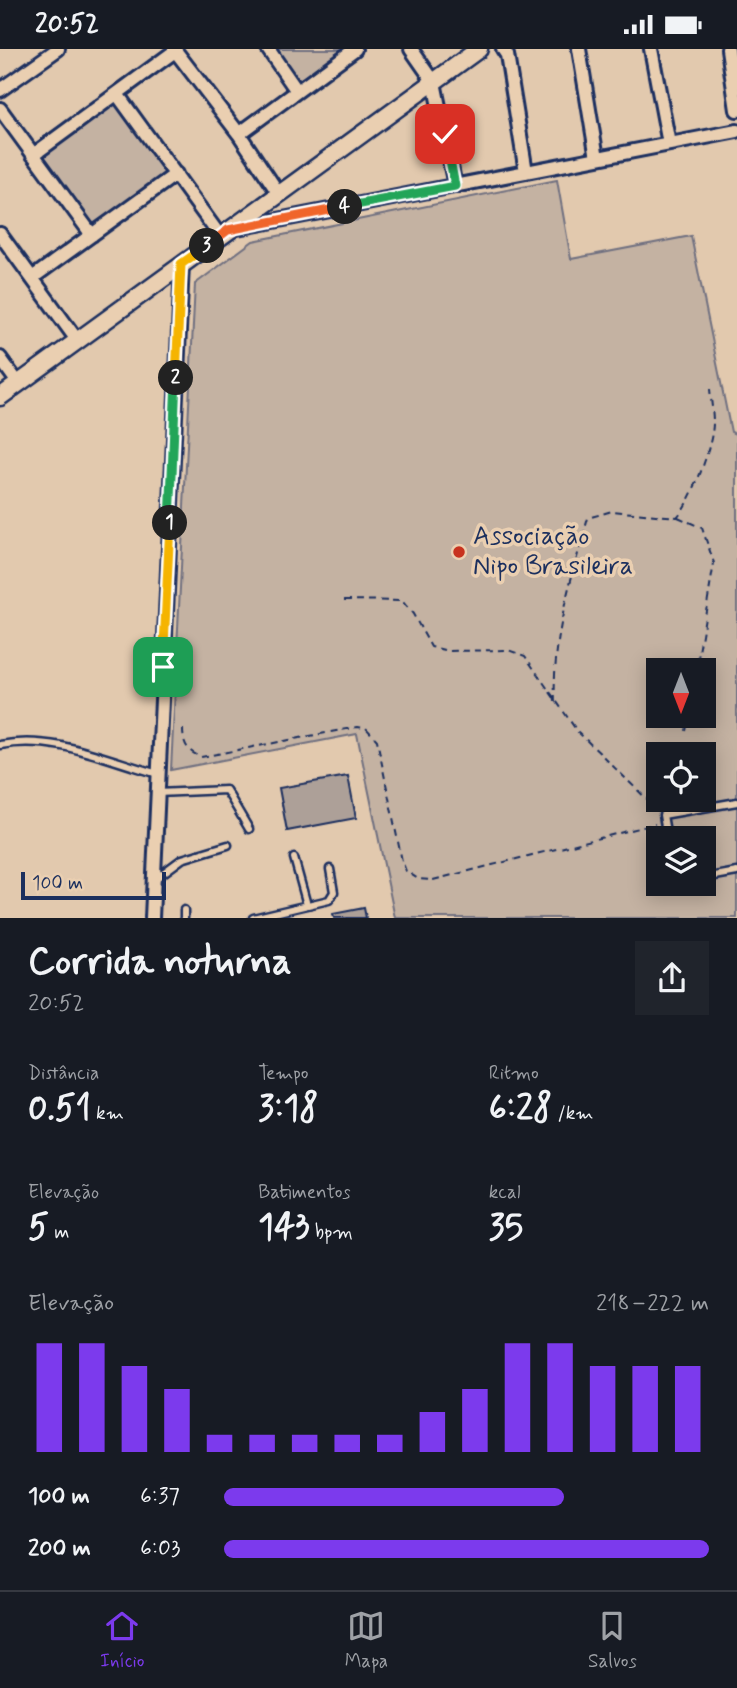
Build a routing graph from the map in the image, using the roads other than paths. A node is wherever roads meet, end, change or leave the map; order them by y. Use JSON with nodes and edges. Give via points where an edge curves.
{"nodes":[{"id":1,"x":58,"y":49,"type":"edge"},
{"id":2,"x":268,"y":49,"type":"edge"},
{"id":3,"x":355,"y":49,"type":"edge"},
{"id":4,"x":411,"y":49,"type":"edge"},
{"id":5,"x":479,"y":49,"type":"edge"},
{"id":6,"x":503,"y":49,"type":"edge"},
{"id":7,"x":579,"y":49,"type":"edge"},
{"id":8,"x":651,"y":49,"type":"edge"},
{"id":9,"x":727,"y":49,"type":"edge"},
{"id":10,"x":175,"y":50,"type":"edge"},
{"id":11,"x":434,"y":82,"type":"junction"},
{"id":12,"x":0,"y":90,"type":"edge"},
{"id":13,"x":297,"y":90,"type":"junction"},
{"id":14,"x":117,"y":94,"type":"junction"},
{"id":15,"x":0,"y":109,"type":"edge"},
{"id":16,"x":737,"y":110,"type":"edge"},
{"id":17,"x":737,"y":131,"type":"edge"},
{"id":18,"x":239,"y":134,"type":"junction"},
{"id":19,"x":669,"y":144,"type":"junction"},
{"id":20,"x":33,"y":155,"type":"junction"},
{"id":21,"x":597,"y":158,"type":"junction"},
{"id":22,"x":526,"y":172,"type":"junction"},
{"id":23,"x":176,"y":174,"type":"junction"},
{"id":24,"x":455,"y":186,"type":"junction"},
{"id":25,"x":279,"y":194,"type":"junction"},
{"id":26,"x":224,"y":233,"type":"junction"},
{"id":27,"x":0,"y":234,"type":"edge"},
{"id":28,"x":92,"y":235,"type":"junction"},
{"id":29,"x":181,"y":264,"type":"junction"},
{"id":30,"x":32,"y":278,"type":"junction"},
{"id":31,"x":77,"y":340,"type":"junction"},
{"id":32,"x":0,"y":358,"type":"edge"},
{"id":33,"x":18,"y":383,"type":"junction"},
{"id":34,"x":0,"y":397,"type":"edge"},
{"id":35,"x":0,"y":745,"type":"edge"},
{"id":36,"x":158,"y":775,"type":"junction"},
{"id":37,"x":157,"y":793,"type":"junction"},
{"id":38,"x":737,"y":802,"type":"edge"},
{"id":39,"x":665,"y":826,"type":"edge"},
{"id":40,"x":249,"y":829,"type":"dead end"},
{"id":41,"x":228,"y":845,"type":"dead end"},
{"id":42,"x":293,"y":858,"type":"dead end"},
{"id":43,"x":330,"y":869,"type":"dead end"},
{"id":44,"x":737,"y":872,"type":"edge"},
{"id":45,"x":716,"y":876,"type":"edge"},
{"id":46,"x":153,"y":881,"type":"junction"},
{"id":47,"x":307,"y":905,"type":"junction"},
{"id":48,"x":184,"y":910,"type":"dead end"},
{"id":49,"x":152,"y":918,"type":"edge"},
{"id":50,"x":184,"y":918,"type":"edge"},
{"id":51,"x":253,"y":918,"type":"edge"}],
"edges":[{"from":1,"to":12,"type":"street"},
{"from":2,"to":13,"type":"street"},
{"from":3,"to":13,"type":"street"},
{"from":4,"to":11,"type":"street"},
{"from":5,"to":11,"type":"street"},
{"from":6,"to":22,"type":"street"},
{"from":7,"to":21,"type":"street"},
{"from":8,"to":19,"type":"street"},
{"from":9,"to":16,"type":"street"},
{"from":10,"to":14,"type":"street"},
{"from":10,"to":18,"type":"street"},
{"from":11,"to":24,"type":"street"},
{"from":11,"to":25,"type":"street"},
{"from":13,"to":18,"type":"street"},
{"from":14,"to":20,"type":"street"},
{"from":14,"to":23,"type":"street"},
{"from":15,"to":20,"type":"street"},
{"from":17,"to":19,"type":"street"},
{"from":18,"to":25,"type":"street"},
{"from":19,"to":21,"type":"street"},
{"from":20,"to":28,"type":"street"},
{"from":21,"to":22,"type":"street"},
{"from":22,"to":24,"type":"street"},
{"from":23,"to":26,"type":"street"},
{"from":23,"to":28,"type":"street"},
{"from":24,"to":26,"type":"street"},
{"from":25,"to":26,"type":"street"},
{"from":26,"to":29,"type":"street"},
{"from":27,"to":30,"type":"street"},
{"from":28,"to":30,"type":"street"},
{"from":29,"to":31,"type":"street"},
{"from":29,"to":36,"type":"street"},
{"from":30,"to":31,"type":"street"},
{"from":31,"to":33,"type":"street"},
{"from":32,"to":33,"type":"street"},
{"from":33,"to":34,"type":"street"},
{"from":35,"to":36,"type":"lane","via":[[17,741],[58,745]]},
{"from":36,"to":37,"type":"street"},
{"from":37,"to":40,"type":"lane","via":[[226,790]]},
{"from":37,"to":46,"type":"street"},
{"from":38,"to":39,"type":"lane","via":[[663,815]]},
{"from":41,"to":46,"type":"lane","via":[[182,859]]},
{"from":42,"to":47,"type":"lane"},
{"from":43,"to":47,"type":"lane","via":[[333,896]]},
{"from":44,"to":45,"type":"lane"},
{"from":46,"to":49,"type":"street"},
{"from":47,"to":51,"type":"lane"},
{"from":48,"to":50,"type":"lane"}]}
